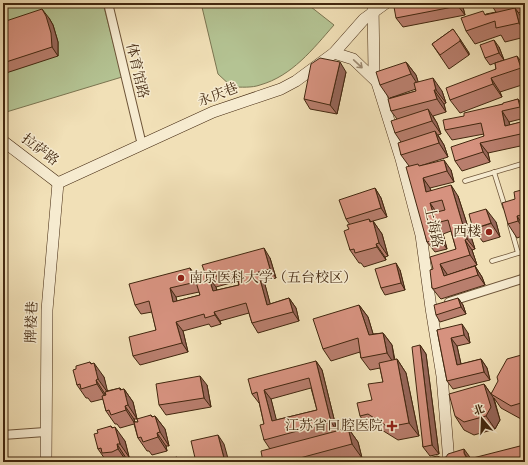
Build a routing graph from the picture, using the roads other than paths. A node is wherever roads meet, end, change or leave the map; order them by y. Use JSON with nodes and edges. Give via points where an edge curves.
{"nodes":[{"id":1,"x":108,"y":3,"type":"edge"},
{"id":2,"x":386,"y":3,"type":"edge"},
{"id":3,"x":373,"y":8,"type":"edge"},
{"id":4,"x":334,"y":53,"type":"junction"},
{"id":5,"x":377,"y":82,"type":"junction"},
{"id":6,"x":3,"y":141,"type":"edge"},
{"id":7,"x":142,"y":145,"type":"junction"},
{"id":8,"x":525,"y":163,"type":"edge"},
{"id":9,"x":494,"y":172,"type":"junction"},
{"id":10,"x":465,"y":181,"type":"dead end"},
{"id":11,"x":58,"y":183,"type":"junction"},
{"id":12,"x":505,"y":209,"type":"edge"},
{"id":13,"x":510,"y":224,"type":"edge"},
{"id":14,"x":525,"y":251,"type":"edge"},
{"id":15,"x":518,"y":253,"type":"junction"},
{"id":16,"x":492,"y":261,"type":"dead end"},
{"id":17,"x":525,"y":278,"type":"edge"},
{"id":18,"x":430,"y":308,"type":"junction"},
{"id":19,"x":45,"y":432,"type":"junction"},
{"id":20,"x":3,"y":435,"type":"edge"},
{"id":21,"x":46,"y":462,"type":"edge"},
{"id":22,"x":449,"y":462,"type":"edge"}],
"edges":[{"from":1,"to":7,"type":"street","name":"体育馆路"},
{"from":2,"to":3,"type":"street","name":"永庆巷"},
{"from":3,"to":4,"type":"street","name":"永庆巷"},
{"from":3,"to":5,"type":"street","name":"上海路","via":[[374,73]]},
{"from":4,"to":5,"type":"street","one_way":true,"via":[[354,59]]},
{"from":4,"to":7,"type":"street","name":"永庆巷","via":[[281,89],[213,112]]},
{"from":5,"to":18,"type":"street","name":"上海路","via":[[421,235]]},
{"from":6,"to":11,"type":"street","name":"拉萨路"},
{"from":7,"to":11,"type":"street","name":"永庆巷"},
{"from":8,"to":9,"type":"lane"},
{"from":9,"to":10,"type":"lane"},
{"from":9,"to":12,"type":"lane"},
{"from":11,"to":19,"type":"street","name":"牌楼巷","via":[[47,310]]},
{"from":13,"to":15,"type":"lane"},
{"from":14,"to":15,"type":"lane"},
{"from":15,"to":16,"type":"lane"},
{"from":17,"to":18,"type":"street"},
{"from":18,"to":22,"type":"street","name":"上海路","via":[[442,376]]},
{"from":19,"to":20,"type":"street"},
{"from":19,"to":21,"type":"street","name":"牌楼巷"}]}
